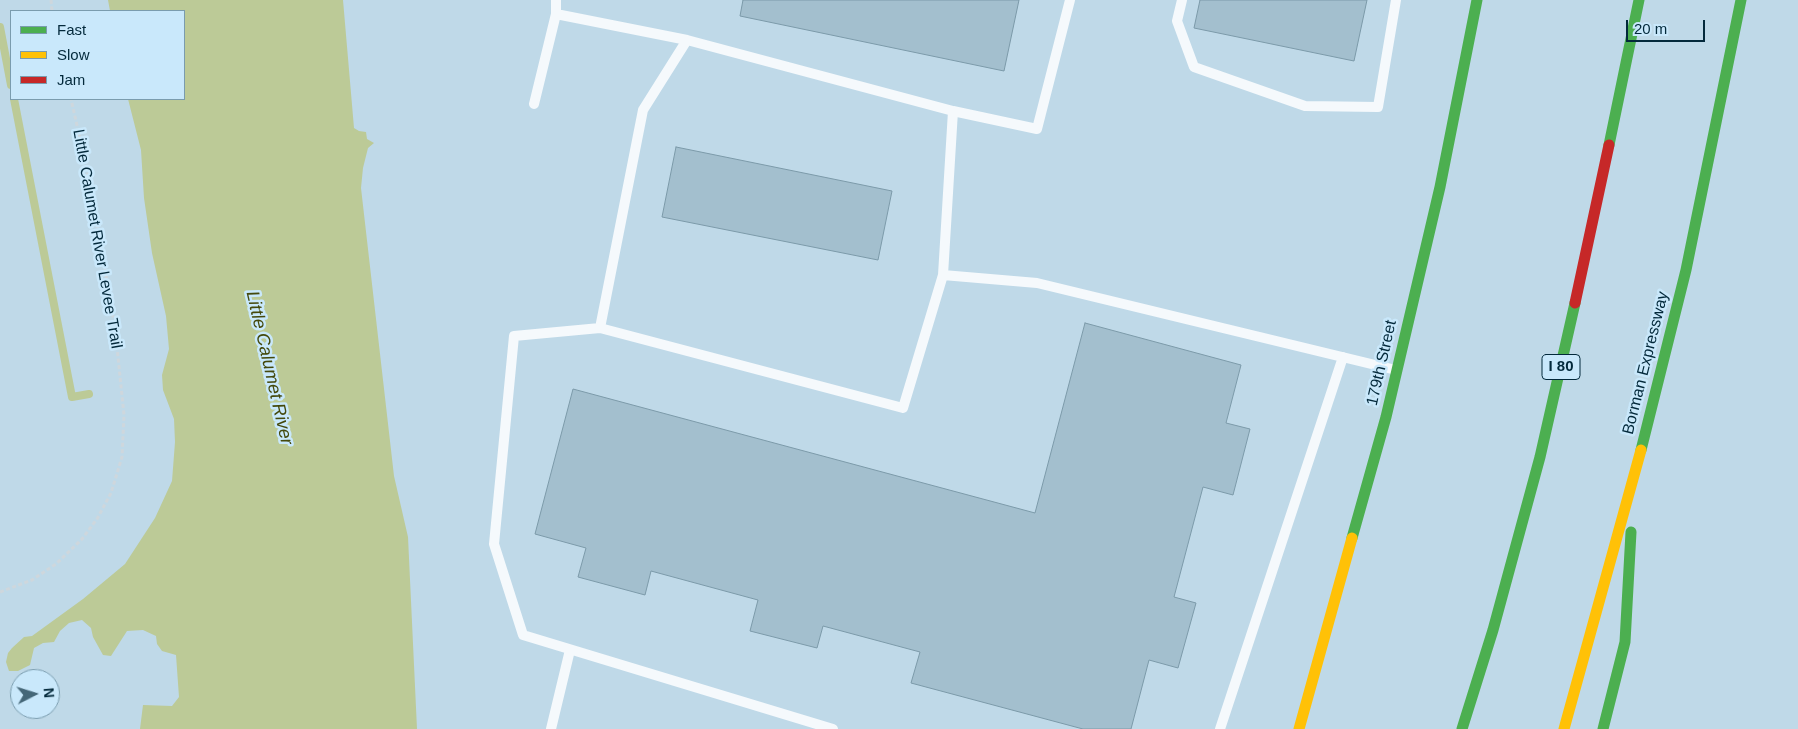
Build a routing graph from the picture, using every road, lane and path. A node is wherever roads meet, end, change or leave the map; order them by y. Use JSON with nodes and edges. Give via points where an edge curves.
{"nodes":[{"id":1,"x":556,"y":0,"type":"edge"},
{"id":2,"x":1070,"y":0,"type":"edge"},
{"id":3,"x":1182,"y":0,"type":"edge"},
{"id":4,"x":1396,"y":0,"type":"edge"},
{"id":5,"x":1477,"y":0,"type":"edge"},
{"id":6,"x":1639,"y":0,"type":"edge"},
{"id":7,"x":1741,"y":0,"type":"edge"},
{"id":8,"x":556,"y":14,"type":"junction"},
{"id":9,"x":687,"y":40,"type":"junction"},
{"id":10,"x":71,"y":100,"type":"edge"},
{"id":11,"x":534,"y":104,"type":"dead end"},
{"id":12,"x":953,"y":111,"type":"junction"},
{"id":13,"x":943,"y":275,"type":"junction"},
{"id":14,"x":600,"y":328,"type":"junction"},
{"id":15,"x":1343,"y":357,"type":"junction"},
{"id":16,"x":1397,"y":370,"type":"junction"},
{"id":17,"x":1635,"y":476,"type":"junction"},
{"id":18,"x":0,"y":592,"type":"edge"},
{"id":19,"x":570,"y":650,"type":"junction"},
{"id":20,"x":551,"y":729,"type":"edge"},
{"id":21,"x":833,"y":729,"type":"edge"},
{"id":22,"x":1220,"y":729,"type":"edge"},
{"id":23,"x":1299,"y":729,"type":"edge"},
{"id":24,"x":1462,"y":729,"type":"edge"},
{"id":25,"x":1564,"y":729,"type":"edge"},
{"id":26,"x":1602,"y":729,"type":"edge"}],
"edges":[{"from":1,"to":8,"type":"lane"},
{"from":2,"to":12,"type":"lane","via":[[1037,129]]},
{"from":3,"to":4,"type":"lane","via":[[1177,21],[1194,67],[1305,106],[1378,107]]},
{"from":5,"to":16,"type":"main road","name":"179th Street","via":[[1440,187]]},
{"from":6,"to":24,"type":"main road","number":"I 80","via":[[1540,457],[1493,630]]},
{"from":7,"to":17,"type":"main road","name":"Borman Expressway","via":[[1686,270]]},
{"from":8,"to":9,"type":"lane"},
{"from":8,"to":11,"type":"lane"},
{"from":9,"to":12,"type":"lane"},
{"from":9,"to":14,"type":"lane","via":[[643,110]]},
{"from":10,"to":18,"type":"path","name":"Little Calumet River Levee Trail","via":[[90,182],[114,319],[124,415],[122,457],[111,493],[82,539],[48,570],[17,587]]},
{"from":12,"to":13,"type":"lane"},
{"from":13,"to":14,"type":"lane","via":[[903,408]]},
{"from":13,"to":15,"type":"lane","via":[[1037,283]]},
{"from":14,"to":19,"type":"lane","via":[[514,336],[494,544],[523,635]]},
{"from":15,"to":16,"type":"lane"},
{"from":15,"to":22,"type":"lane"},
{"from":16,"to":23,"type":"main road","name":"179th Street"},
{"from":17,"to":25,"type":"main road","name":"Borman Expressway"},
{"from":17,"to":26,"type":"main road","via":[[1625,642]]},
{"from":19,"to":20,"type":"lane"},
{"from":19,"to":21,"type":"lane"}]}
